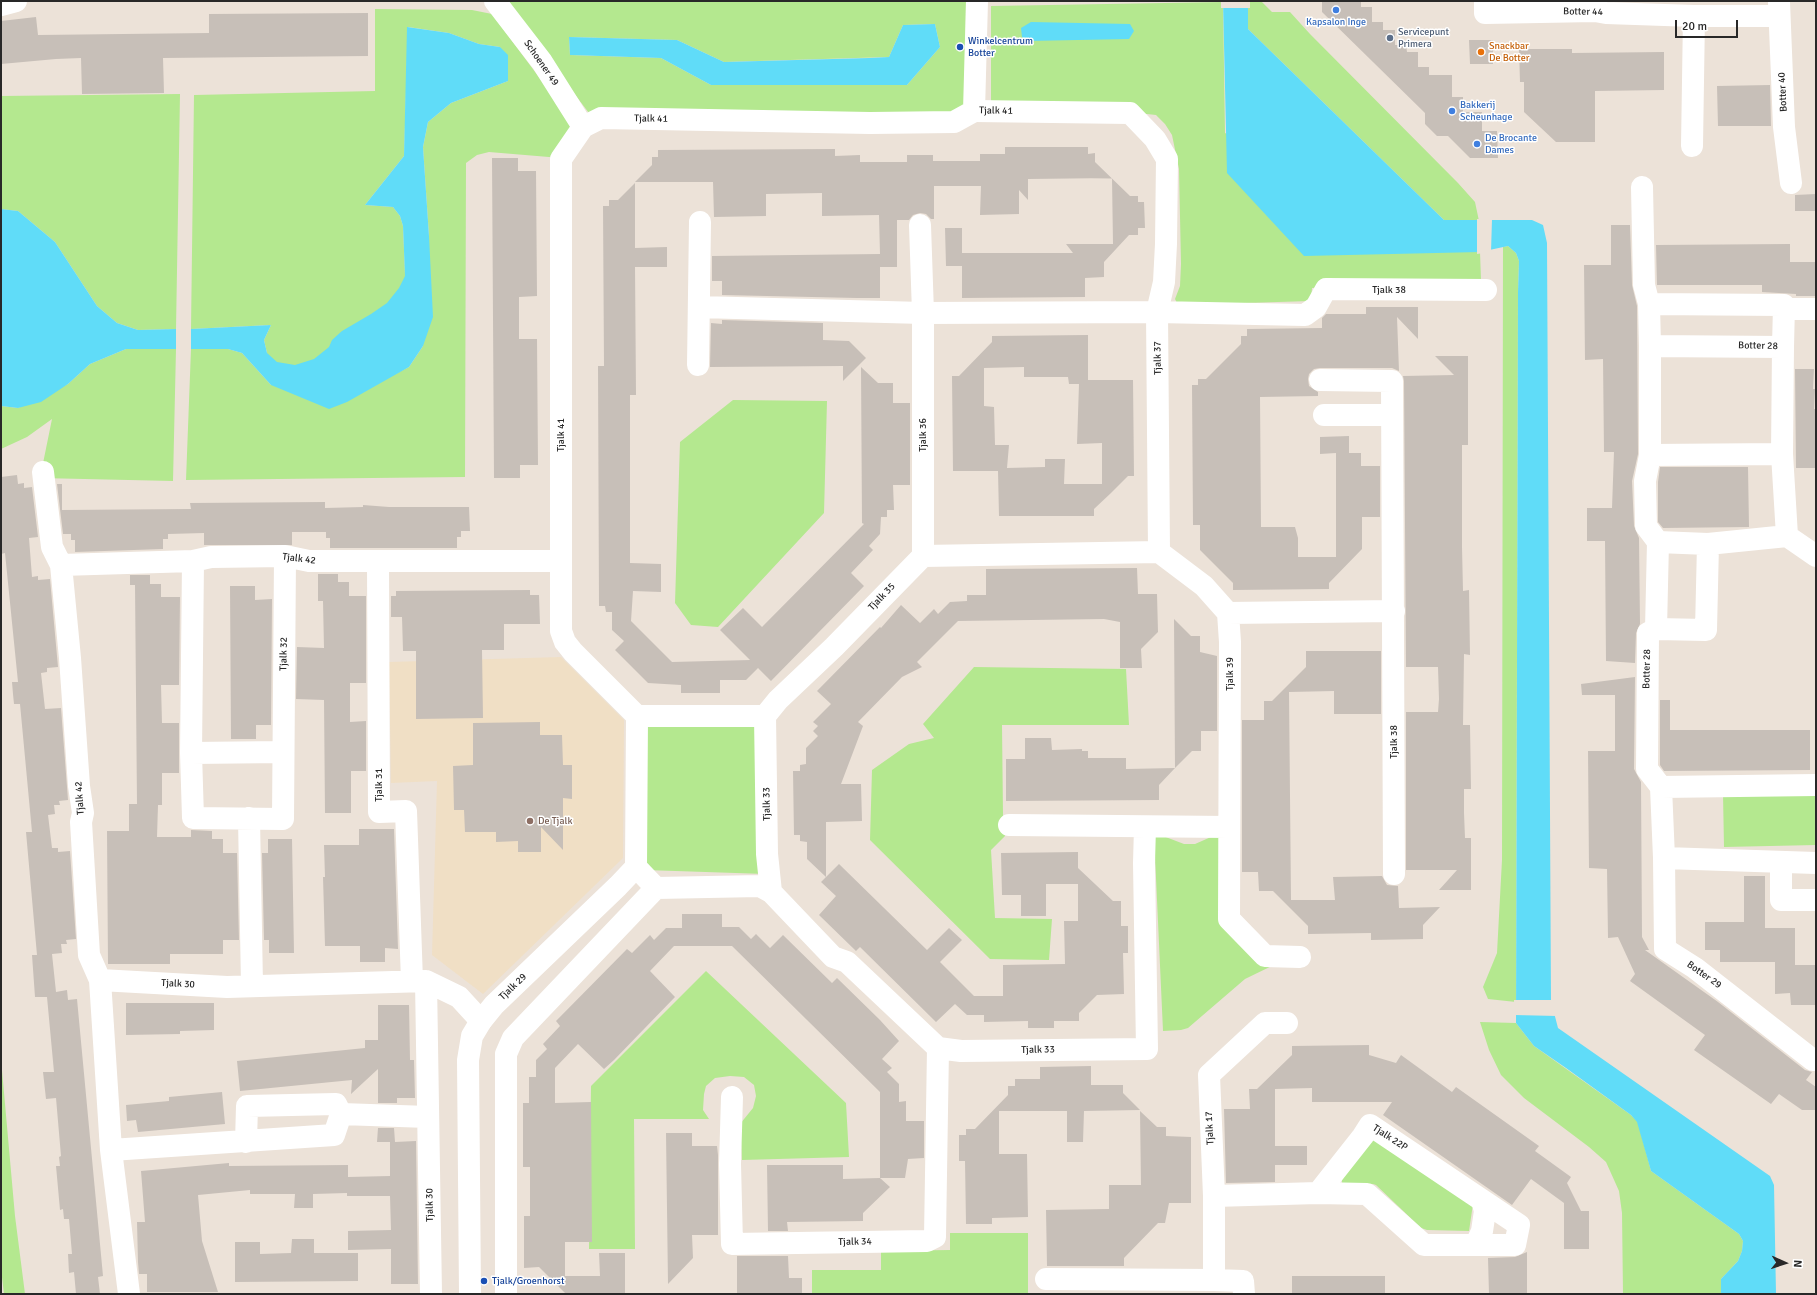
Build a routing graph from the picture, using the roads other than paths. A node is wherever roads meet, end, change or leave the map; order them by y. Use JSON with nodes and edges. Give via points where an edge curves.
{"nodes":[{"id":1,"x":16,"y":1,"type":"edge"},
{"id":2,"x":495,"y":1,"type":"edge"},
{"id":3,"x":977,"y":1,"type":"edge"},
{"id":4,"x":1485,"y":1,"type":"edge"},
{"id":5,"x":1,"y":5,"type":"edge"},
{"id":6,"x":1779,"y":8,"type":"edge"},
{"id":7,"x":1694,"y":16,"type":"junction"},
{"id":8,"x":974,"y":111,"type":"junction"},
{"id":9,"x":584,"y":127,"type":"junction"},
{"id":10,"x":1692,"y":146,"type":"dead end"},
{"id":11,"x":1791,"y":183,"type":"dead end"},
{"id":12,"x":1642,"y":187,"type":"dead end"},
{"id":13,"x":700,"y":222,"type":"dead end"},
{"id":14,"x":920,"y":225,"type":"dead end"},
{"id":15,"x":1486,"y":290,"type":"dead end"},
{"id":16,"x":1649,"y":304,"type":"junction"},
{"id":17,"x":699,"y":307,"type":"junction"},
{"id":18,"x":1784,"y":307,"type":"junction"},
{"id":19,"x":1816,"y":309,"type":"edge"},
{"id":20,"x":1157,"y":312,"type":"junction"},
{"id":21,"x":923,"y":313,"type":"junction"},
{"id":22,"x":1650,"y":346,"type":"junction"},
{"id":23,"x":1783,"y":347,"type":"junction"},
{"id":24,"x":698,"y":365,"type":"dead end"},
{"id":25,"x":1320,"y":380,"type":"dead end"},
{"id":26,"x":1392,"y":414,"type":"junction"},
{"id":27,"x":1324,"y":415,"type":"dead end"},
{"id":28,"x":1782,"y":454,"type":"junction"},
{"id":29,"x":1650,"y":455,"type":"junction"},
{"id":30,"x":43,"y":472,"type":"dead end"},
{"id":31,"x":1787,"y":536,"type":"junction"},
{"id":32,"x":1658,"y":542,"type":"junction"},
{"id":33,"x":1708,"y":544,"type":"junction"},
{"id":34,"x":1159,"y":552,"type":"junction"},
{"id":35,"x":285,"y":556,"type":"junction"},
{"id":36,"x":923,"y":556,"type":"junction"},
{"id":37,"x":1816,"y":556,"type":"edge"},
{"id":38,"x":193,"y":561,"type":"junction"},
{"id":39,"x":561,"y":561,"type":"junction"},
{"id":40,"x":378,"y":562,"type":"junction"},
{"id":41,"x":61,"y":565,"type":"junction"},
{"id":42,"x":1394,"y":611,"type":"junction"},
{"id":43,"x":1228,"y":613,"type":"junction"},
{"id":44,"x":1656,"y":629,"type":"junction"},
{"id":45,"x":637,"y":716,"type":"junction"},
{"id":46,"x":765,"y":716,"type":"junction"},
{"id":47,"x":283,"y":752,"type":"junction"},
{"id":48,"x":191,"y":753,"type":"junction"},
{"id":49,"x":1816,"y":785,"type":"edge"},
{"id":50,"x":1661,"y":787,"type":"junction"},
{"id":51,"x":249,"y":818,"type":"junction"},
{"id":52,"x":1009,"y":825,"type":"dead end"},
{"id":53,"x":1145,"y":827,"type":"junction"},
{"id":54,"x":1229,"y":827,"type":"junction"},
{"id":55,"x":1664,"y":858,"type":"junction"},
{"id":56,"x":1781,"y":862,"type":"junction"},
{"id":57,"x":1816,"y":863,"type":"edge"},
{"id":58,"x":636,"y":867,"type":"junction"},
{"id":59,"x":1394,"y":874,"type":"dead end"},
{"id":60,"x":656,"y":888,"type":"junction"},
{"id":61,"x":771,"y":892,"type":"junction"},
{"id":62,"x":1816,"y":900,"type":"edge"},
{"id":63,"x":1300,"y":957,"type":"dead end"},
{"id":64,"x":100,"y":980,"type":"junction"},
{"id":65,"x":419,"y":981,"type":"junction"},
{"id":66,"x":252,"y":986,"type":"junction"},
{"id":67,"x":481,"y":1021,"type":"junction"},
{"id":68,"x":1287,"y":1023,"type":"dead end"},
{"id":69,"x":938,"y":1048,"type":"junction"},
{"id":70,"x":1815,"y":1060,"type":"edge"},
{"id":71,"x":732,"y":1097,"type":"dead end"},
{"id":72,"x":341,"y":1114,"type":"junction"},
{"id":73,"x":428,"y":1117,"type":"junction"},
{"id":74,"x":246,"y":1142,"type":"junction"},
{"id":75,"x":111,"y":1150,"type":"junction"},
{"id":76,"x":1318,"y":1193,"type":"junction"},
{"id":77,"x":1214,"y":1196,"type":"junction"},
{"id":78,"x":1482,"y":1200,"type":"junction"},
{"id":79,"x":1476,"y":1244,"type":"junction"},
{"id":80,"x":1046,"y":1279,"type":"dead end"},
{"id":81,"x":1214,"y":1280,"type":"junction"},
{"id":82,"x":129,"y":1294,"type":"edge"},
{"id":83,"x":431,"y":1294,"type":"edge"},
{"id":84,"x":470,"y":1294,"type":"edge"},
{"id":85,"x":506,"y":1294,"type":"edge"},
{"id":86,"x":1244,"y":1294,"type":"edge"}],
"edges":[{"from":1,"to":5,"type":"street"},
{"from":2,"to":9,"type":"street","name":"Schoener 49","via":[[542,62]]},
{"from":3,"to":8,"type":"street"},
{"from":4,"to":7,"type":"street","name":"Botter 44","via":[[1485,13],[1595,11]]},
{"from":6,"to":7,"type":"street","name":"Botter 44"},
{"from":6,"to":11,"type":"street","name":"Botter 40","via":[[1784,127]]},
{"from":7,"to":10,"type":"street"},
{"from":8,"to":9,"type":"street","name":"Tjalk 41","via":[[954,122],[601,118]]},
{"from":8,"to":20,"type":"street","name":"Tjalk 41","via":[[1130,113],[1155,139],[1167,159],[1165,267]]},
{"from":9,"to":39,"type":"street","name":"Tjalk 41","via":[[561,158]]},
{"from":12,"to":16,"type":"street","via":[[1644,285]]},
{"from":13,"to":17,"type":"street"},
{"from":14,"to":21,"type":"street","name":"Tjalk 36"},
{"from":15,"to":20,"type":"street","name":"Tjalk 38","via":[[1326,289],[1316,307],[1305,315]]},
{"from":16,"to":18,"type":"street"},
{"from":16,"to":22,"type":"street"},
{"from":17,"to":21,"type":"street"},
{"from":17,"to":24,"type":"street"},
{"from":18,"to":19,"type":"street"},
{"from":18,"to":23,"type":"street"},
{"from":20,"to":21,"type":"street"},
{"from":20,"to":34,"type":"street","name":"Tjalk 37"},
{"from":21,"to":36,"type":"street","name":"Tjalk 36"},
{"from":22,"to":23,"type":"street","name":"Botter 28"},
{"from":22,"to":29,"type":"street"},
{"from":23,"to":28,"type":"street","name":"Botter 28"},
{"from":25,"to":26,"type":"street","name":"Tjalk 38","via":[[1392,381]]},
{"from":26,"to":27,"type":"street"},
{"from":26,"to":42,"type":"street","name":"Tjalk 38"},
{"from":28,"to":29,"type":"street"},
{"from":28,"to":31,"type":"street","name":"Botter 28"},
{"from":29,"to":32,"type":"street","via":[[1645,480],[1646,526]]},
{"from":30,"to":41,"type":"street","name":"Tjalk 42","via":[[52,547]]},
{"from":31,"to":33,"type":"street"},
{"from":31,"to":37,"type":"street"},
{"from":32,"to":33,"type":"street"},
{"from":32,"to":44,"type":"street","name":"Botter 28"},
{"from":33,"to":44,"type":"street","via":[[1706,630]]},
{"from":34,"to":36,"type":"street"},
{"from":34,"to":43,"type":"street","via":[[1204,586]]},
{"from":35,"to":38,"type":"street","name":"Tjalk 42","via":[[211,557]]},
{"from":35,"to":40,"type":"street","name":"Tjalk 42","via":[[309,561]]},
{"from":35,"to":47,"type":"street","name":"Tjalk 32"},
{"from":36,"to":46,"type":"street","name":"Tjalk 35"},
{"from":38,"to":41,"type":"street","name":"Tjalk 42"},
{"from":38,"to":48,"type":"street","name":"Tjalk 32"},
{"from":39,"to":40,"type":"street","name":"Tjalk 42"},
{"from":39,"to":45,"type":"street","name":"Tjalk 41","via":[[561,631],[565,642]]},
{"from":40,"to":65,"type":"street","name":"Tjalk 31","via":[[379,812],[406,811]]},
{"from":41,"to":64,"type":"street","name":"Tjalk 42","via":[[83,813],[81,822],[90,955]]},
{"from":42,"to":43,"type":"street"},
{"from":42,"to":59,"type":"street","name":"Tjalk 38"},
{"from":43,"to":54,"type":"street","name":"Tjalk 39"},
{"from":44,"to":50,"type":"street","name":"Botter 28","via":[[1648,633],[1647,769]]},
{"from":45,"to":46,"type":"street"},
{"from":45,"to":58,"type":"street"},
{"from":46,"to":61,"type":"street","name":"Tjalk 33","via":[[767,854]]},
{"from":47,"to":48,"type":"street"},
{"from":47,"to":51,"type":"street","name":"Tjalk 32","via":[[283,819]]},
{"from":48,"to":51,"type":"street","name":"Tjalk 32","via":[[192,818]]},
{"from":49,"to":50,"type":"street"},
{"from":50,"to":55,"type":"street","name":"Botter 29"},
{"from":51,"to":66,"type":"street"},
{"from":52,"to":53,"type":"street"},
{"from":53,"to":54,"type":"street"},
{"from":53,"to":69,"type":"street","name":"Tjalk 33","via":[[1147,1049],[961,1051]]},
{"from":54,"to":63,"type":"street","name":"Tjalk 39","via":[[1229,919],[1264,956]]},
{"from":55,"to":56,"type":"street"},
{"from":55,"to":70,"type":"street","name":"Botter 29","via":[[1665,949],[1738,999]]},
{"from":56,"to":57,"type":"street"},
{"from":56,"to":62,"type":"street","via":[[1781,900]]},
{"from":58,"to":60,"type":"street"},
{"from":58,"to":67,"type":"street","name":"Tjalk 29","via":[[494,1005]]},
{"from":60,"to":61,"type":"street","via":[[760,886]]},
{"from":60,"to":85,"type":"street","via":[[513,1038],[506,1054]]},
{"from":61,"to":69,"type":"street","via":[[833,957],[847,962]]},
{"from":64,"to":66,"type":"street","name":"Tjalk 30"},
{"from":64,"to":75,"type":"street"},
{"from":65,"to":66,"type":"street","name":"Tjalk 30"},
{"from":65,"to":67,"type":"street","name":"Tjalk 30","via":[[459,997]]},
{"from":65,"to":73,"type":"street","name":"Tjalk 30"},
{"from":67,"to":84,"type":"street","name":"Tjalk 29","via":[[472,1036],[468,1060]]},
{"from":68,"to":77,"type":"street","name":"Tjalk 17","via":[[1265,1023],[1209,1075]]},
{"from":69,"to":71,"type":"street","name":"Tjalk 34","via":[[935,1237],[927,1241],[732,1244]]},
{"from":72,"to":73,"type":"street"},
{"from":72,"to":74,"type":"street","via":[[334,1135]]},
{"from":72,"to":74,"type":"street","via":[[336,1104],[247,1106]]},
{"from":73,"to":83,"type":"street","name":"Tjalk 30"},
{"from":74,"to":75,"type":"street"},
{"from":75,"to":82,"type":"street"},
{"from":76,"to":77,"type":"street","name":"Tjalk 22P"},
{"from":76,"to":78,"type":"street","name":"Tjalk 22P","via":[[1370,1124]]},
{"from":76,"to":79,"type":"street","name":"Tjalk 22P","via":[[1367,1194],[1424,1245]]},
{"from":77,"to":81,"type":"street","name":"Tjalk 17"},
{"from":78,"to":79,"type":"street","via":[[1482,1231]]},
{"from":78,"to":79,"type":"street","name":"Tjalk 22P","via":[[1519,1224],[1515,1245]]},
{"from":80,"to":81,"type":"street"},
{"from":81,"to":86,"type":"street","via":[[1243,1281]]}]}
